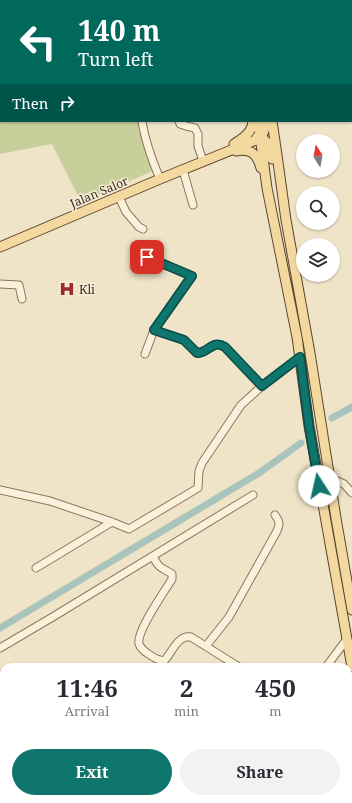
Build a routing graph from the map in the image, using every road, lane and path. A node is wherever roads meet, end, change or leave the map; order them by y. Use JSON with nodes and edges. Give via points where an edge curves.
{"nodes":[{"id":1,"x":142,"y":122,"type":"edge"},
{"id":2,"x":179,"y":122,"type":"edge"},
{"id":3,"x":253,"y":122,"type":"edge"},
{"id":4,"x":258,"y":122,"type":"edge"},
{"id":5,"x":265,"y":122,"type":"edge"},
{"id":6,"x":272,"y":122,"type":"edge"},
{"id":7,"x":260,"y":138,"type":"junction"},
{"id":8,"x":234,"y":144,"type":"junction"},
{"id":9,"x":225,"y":153,"type":"junction"},
{"id":10,"x":205,"y":161,"type":"junction"},
{"id":11,"x":183,"y":170,"type":"junction"},
{"id":12,"x":160,"y":179,"type":"junction"},
{"id":13,"x":267,"y":188,"type":"junction"},
{"id":14,"x":119,"y":196,"type":"junction"},
{"id":15,"x":193,"y":205,"type":"dead end"},
{"id":16,"x":286,"y":220,"type":"junction"},
{"id":17,"x":143,"y":229,"type":"dead end"},
{"id":18,"x":0,"y":248,"type":"edge"},
{"id":19,"x":147,"y":257,"type":"dead end"},
{"id":20,"x":0,"y":284,"type":"edge"},
{"id":21,"x":22,"y":299,"type":"dead end"},
{"id":22,"x":154,"y":330,"type":"junction"},
{"id":23,"x":145,"y":354,"type":"dead end"},
{"id":24,"x":300,"y":357,"type":"junction"},
{"id":25,"x":262,"y":386,"type":"junction"},
{"id":26,"x":330,"y":478,"type":"junction"},
{"id":27,"x":0,"y":490,"type":"edge"},
{"id":28,"x":352,"y":493,"type":"edge"},
{"id":29,"x":253,"y":495,"type":"dead end"},
{"id":30,"x":275,"y":515,"type":"dead end"},
{"id":31,"x":112,"y":522,"type":"junction"},
{"id":32,"x":153,"y":556,"type":"junction"},
{"id":33,"x":36,"y":568,"type":"dead end"},
{"id":34,"x":352,"y":610,"type":"edge"},
{"id":35,"x":347,"y":639,"type":"junction"},
{"id":36,"x":206,"y":646,"type":"junction"},
{"id":37,"x":0,"y":648,"type":"edge"},
{"id":38,"x":233,"y":663,"type":"edge"},
{"id":39,"x":329,"y":663,"type":"edge"},
{"id":40,"x":351,"y":663,"type":"edge"}],
"edges":[{"from":1,"to":12,"type":"street","via":[[149,152]]},
{"from":2,"to":10,"type":"street","via":[[195,128],[198,146]]},
{"from":3,"to":8,"type":"main road","via":[[250,132]]},
{"from":4,"to":7,"type":"main road"},
{"from":5,"to":7,"type":"main road","via":[[264,133]]},
{"from":6,"to":16,"type":"main road"},
{"from":7,"to":8,"type":"main road","name":"Jalan Salor","via":[[255,136]]},
{"from":7,"to":9,"type":"main road","name":"Jalan Salor"},
{"from":7,"to":13,"type":"main road"},
{"from":7,"to":16,"type":"main road","via":[[270,146]]},
{"from":8,"to":10,"type":"main road","name":"Jalan Salor"},
{"from":9,"to":10,"type":"main road","name":"Jalan Salor"},
{"from":9,"to":13,"type":"main road","via":[[242,150],[252,152],[259,161]]},
{"from":10,"to":11,"type":"main road","name":"Jalan Salor"},
{"from":11,"to":12,"type":"main road","name":"Jalan Salor"},
{"from":11,"to":15,"type":"street"},
{"from":12,"to":14,"type":"main road","name":"Jalan Salor"},
{"from":13,"to":24,"type":"main road"},
{"from":14,"to":17,"type":"street","via":[[126,212]]},
{"from":14,"to":18,"type":"main road","name":"Jalan Salor"},
{"from":16,"to":26,"type":"main road"},
{"from":19,"to":22,"type":"street","via":[[192,276]]},
{"from":20,"to":21,"type":"street","via":[[19,285]]},
{"from":22,"to":23,"type":"street"},
{"from":22,"to":25,"type":"street","via":[[184,340],[197,353],[215,344],[221,344]]},
{"from":24,"to":25,"type":"street"},
{"from":24,"to":35,"type":"main road","via":[[309,426]]},
{"from":25,"to":31,"type":"street","via":[[241,405],[202,463],[198,488],[129,529]]},
{"from":26,"to":28,"type":"street","via":[[344,484]]},
{"from":26,"to":34,"type":"main road"},
{"from":27,"to":31,"type":"street","via":[[50,501]]},
{"from":29,"to":32,"type":"street"},
{"from":30,"to":36,"type":"street","via":[[280,525],[277,531],[229,617]]},
{"from":31,"to":33,"type":"street"},
{"from":32,"to":36,"type":"street","via":[[157,565],[172,574],[172,579],[146,621],[140,633],[139,644],[146,653],[164,661],[184,637],[191,637]]},
{"from":32,"to":37,"type":"street"},
{"from":35,"to":39,"type":"street"},
{"from":35,"to":40,"type":"main road"},
{"from":36,"to":38,"type":"street"}]}
